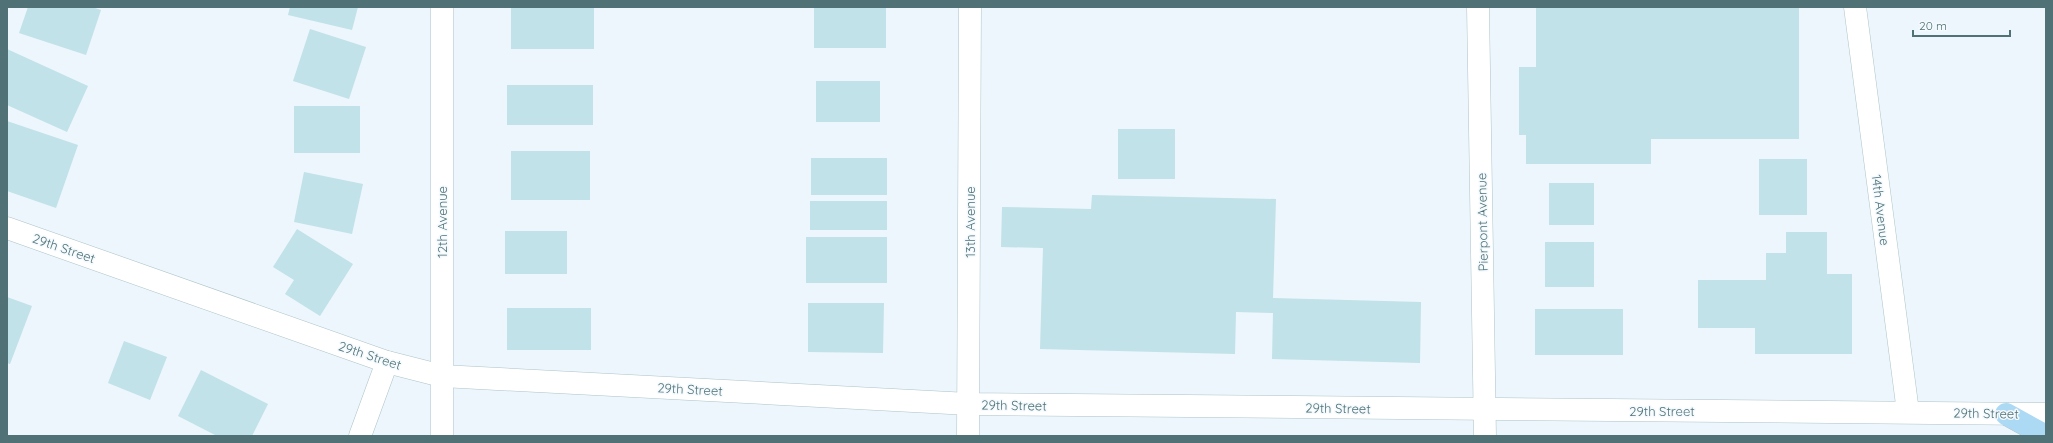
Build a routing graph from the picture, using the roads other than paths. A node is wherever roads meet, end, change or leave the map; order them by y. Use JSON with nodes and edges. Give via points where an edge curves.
{"nodes":[{"id":1,"x":442,"y":7,"type":"edge"},
{"id":2,"x":970,"y":7,"type":"edge"},
{"id":3,"x":1478,"y":7,"type":"edge"},
{"id":4,"x":1855,"y":7,"type":"edge"},
{"id":5,"x":7,"y":228,"type":"edge"},
{"id":6,"x":387,"y":362,"type":"junction"},
{"id":7,"x":442,"y":376,"type":"junction"},
{"id":8,"x":969,"y":404,"type":"junction"},
{"id":9,"x":1486,"y":410,"type":"junction"},
{"id":10,"x":1908,"y":412,"type":"junction"},
{"id":11,"x":2006,"y":414,"type":"junction"},
{"id":12,"x":2046,"y":414,"type":"edge"},
{"id":13,"x":360,"y":436,"type":"edge"},
{"id":14,"x":442,"y":436,"type":"edge"},
{"id":15,"x":968,"y":436,"type":"edge"},
{"id":16,"x":1485,"y":436,"type":"edge"},
{"id":17,"x":2046,"y":436,"type":"edge"}],
"edges":[{"from":1,"to":7,"type":"street","name":"12th Avenue"},
{"from":2,"to":8,"type":"street","name":"13th Avenue"},
{"from":3,"to":9,"type":"street","name":"Pierpont Avenue"},
{"from":4,"to":10,"type":"street","name":"14th Avenue"},
{"from":5,"to":6,"type":"street","name":"29th Street"},
{"from":6,"to":7,"type":"street","name":"29th Street"},
{"from":6,"to":13,"type":"street"},
{"from":7,"to":8,"type":"street","name":"29th Street"},
{"from":7,"to":14,"type":"street","name":"12th Avenue"},
{"from":8,"to":9,"type":"street","name":"29th Street"},
{"from":8,"to":15,"type":"street","name":"13th Avenue"},
{"from":9,"to":10,"type":"street","name":"29th Street"},
{"from":9,"to":16,"type":"street","name":"Pierpont Avenue"},
{"from":10,"to":11,"type":"street","name":"29th Street"},
{"from":11,"to":12,"type":"street","name":"29th Street"},
{"from":11,"to":17,"type":"main road"}]}
